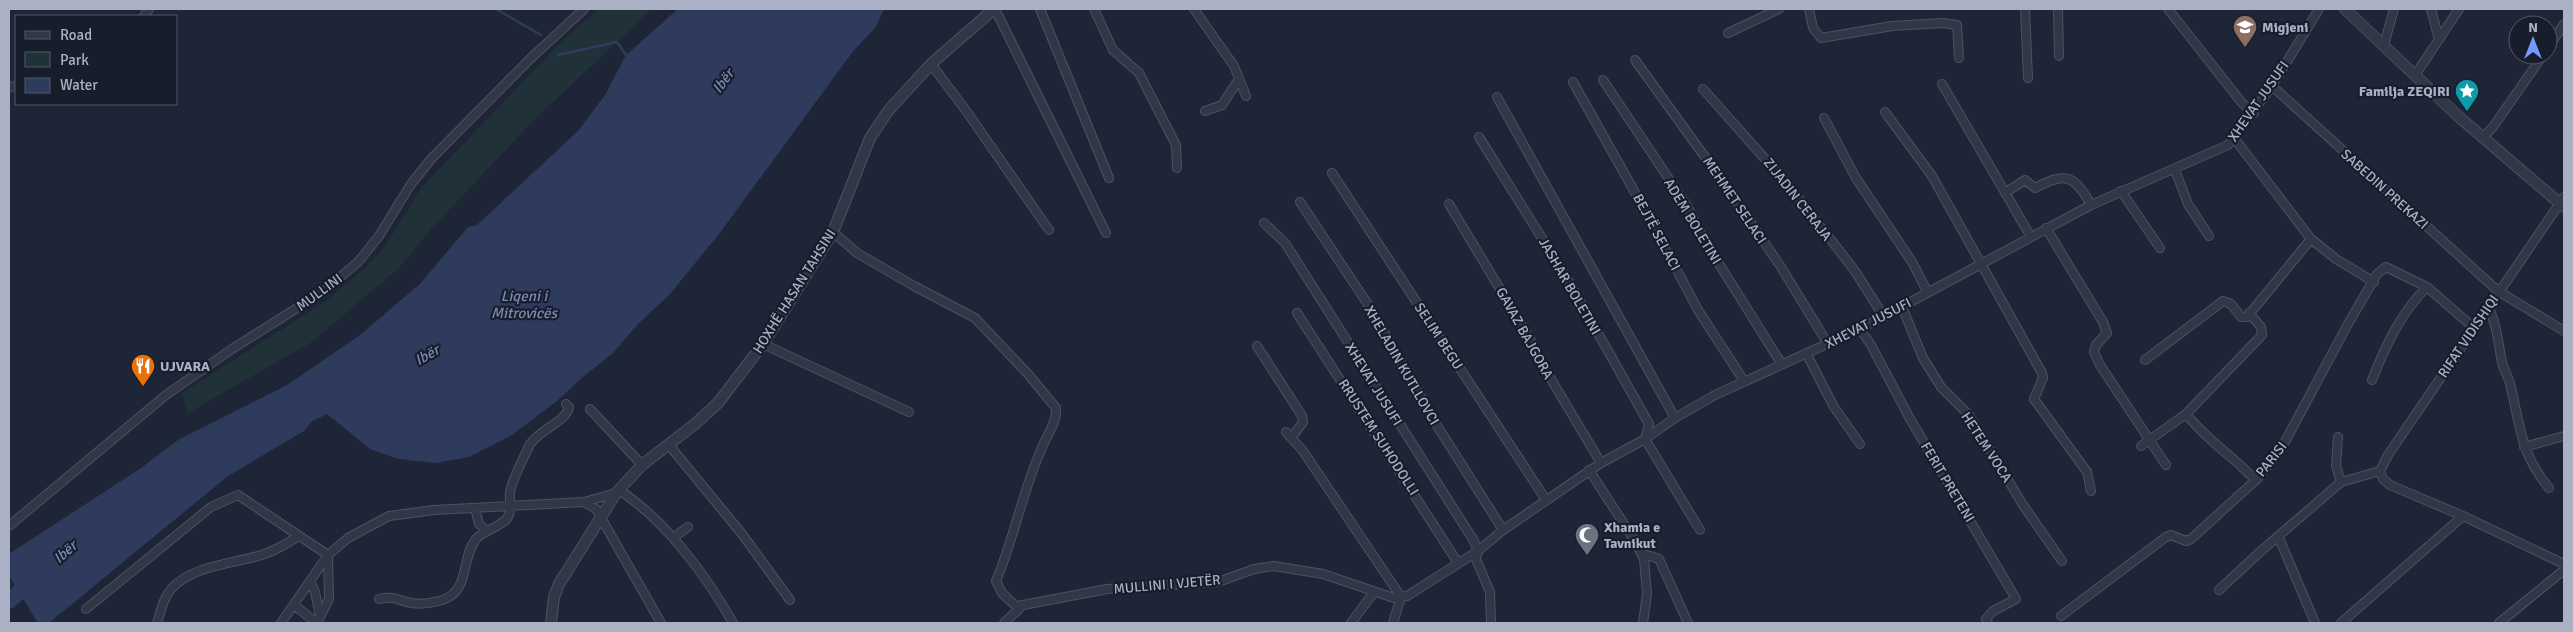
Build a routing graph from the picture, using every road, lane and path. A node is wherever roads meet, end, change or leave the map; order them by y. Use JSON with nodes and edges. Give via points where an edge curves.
{"nodes":[{"id":1,"x":584,"y":9,"type":"edge"},
{"id":2,"x":995,"y":9,"type":"edge"},
{"id":3,"x":1040,"y":9,"type":"edge"},
{"id":4,"x":1094,"y":9,"type":"edge"},
{"id":5,"x":1194,"y":9,"type":"edge"},
{"id":6,"x":1779,"y":9,"type":"edge"},
{"id":7,"x":1809,"y":9,"type":"edge"},
{"id":8,"x":2025,"y":9,"type":"edge"},
{"id":9,"x":2058,"y":9,"type":"edge"},
{"id":10,"x":2168,"y":9,"type":"edge"},
{"id":11,"x":2319,"y":9,"type":"edge"},
{"id":12,"x":2345,"y":9,"type":"edge"},
{"id":13,"x":2394,"y":9,"type":"edge"},
{"id":14,"x":2431,"y":9,"type":"edge"},
{"id":15,"x":2459,"y":9,"type":"edge"},
{"id":16,"x":1728,"y":33,"type":"dead end"},
{"id":17,"x":2439,"y":40,"type":"junction"},
{"id":18,"x":2384,"y":45,"type":"junction"},
{"id":19,"x":2059,"y":56,"type":"dead end"},
{"id":20,"x":1959,"y":58,"type":"dead end"},
{"id":21,"x":1635,"y":60,"type":"dead end"},
{"id":22,"x":931,"y":64,"type":"junction"},
{"id":23,"x":2536,"y":65,"type":"edge"},
{"id":24,"x":2416,"y":74,"type":"junction"},
{"id":25,"x":2028,"y":78,"type":"dead end"},
{"id":26,"x":1239,"y":79,"type":"junction"},
{"id":27,"x":1603,"y":80,"type":"dead end"},
{"id":28,"x":1573,"y":82,"type":"dead end"},
{"id":29,"x":1942,"y":84,"type":"dead end"},
{"id":30,"x":2272,"y":86,"type":"junction"},
{"id":31,"x":1703,"y":89,"type":"dead end"},
{"id":32,"x":1246,"y":96,"type":"dead end"},
{"id":33,"x":1497,"y":97,"type":"dead end"},
{"id":34,"x":1205,"y":111,"type":"dead end"},
{"id":35,"x":1885,"y":112,"type":"dead end"},
{"id":36,"x":2254,"y":113,"type":"junction"},
{"id":37,"x":1824,"y":118,"type":"dead end"},
{"id":38,"x":1479,"y":137,"type":"dead end"},
{"id":39,"x":2483,"y":137,"type":"junction"},
{"id":40,"x":2234,"y":138,"type":"junction"},
{"id":41,"x":1177,"y":168,"type":"dead end"},
{"id":42,"x":2175,"y":170,"type":"junction"},
{"id":43,"x":1332,"y":173,"type":"dead end"},
{"id":44,"x":1109,"y":178,"type":"dead end"},
{"id":45,"x":2121,"y":191,"type":"junction"},
{"id":46,"x":2005,"y":192,"type":"junction"},
{"id":47,"x":1300,"y":202,"type":"dead end"},
{"id":48,"x":2563,"y":203,"type":"edge"},
{"id":49,"x":1450,"y":204,"type":"dead end"},
{"id":50,"x":2091,"y":205,"type":"junction"},
{"id":51,"x":1264,"y":223,"type":"dead end"},
{"id":52,"x":2046,"y":228,"type":"junction"},
{"id":53,"x":1049,"y":230,"type":"dead end"},
{"id":54,"x":833,"y":232,"type":"junction"},
{"id":55,"x":1106,"y":233,"type":"dead end"},
{"id":56,"x":2209,"y":236,"type":"dead end"},
{"id":57,"x":2031,"y":237,"type":"junction"},
{"id":58,"x":2311,"y":239,"type":"junction"},
{"id":59,"x":2160,"y":248,"type":"dead end"},
{"id":60,"x":1982,"y":265,"type":"junction"},
{"id":61,"x":2374,"y":282,"type":"junction"},
{"id":62,"x":2427,"y":287,"type":"junction"},
{"id":63,"x":1927,"y":291,"type":"junction"},
{"id":64,"x":2498,"y":291,"type":"junction"},
{"id":65,"x":2488,"y":306,"type":"junction"},
{"id":66,"x":1902,"y":307,"type":"junction"},
{"id":67,"x":1297,"y":313,"type":"dead end"},
{"id":68,"x":2249,"y":313,"type":"junction"},
{"id":69,"x":1884,"y":317,"type":"junction"},
{"id":70,"x":2474,"y":328,"type":"junction"},
{"id":71,"x":1860,"y":329,"type":"junction"},
{"id":72,"x":2564,"y":331,"type":"edge"},
{"id":73,"x":763,"y":344,"type":"junction"},
{"id":74,"x":1828,"y":344,"type":"junction"},
{"id":75,"x":1257,"y":346,"type":"dead end"},
{"id":76,"x":1806,"y":353,"type":"junction"},
{"id":77,"x":2145,"y":360,"type":"dead end"},
{"id":78,"x":1782,"y":363,"type":"junction"},
{"id":79,"x":2372,"y":380,"type":"dead end"},
{"id":80,"x":1744,"y":381,"type":"junction"},
{"id":81,"x":566,"y":404,"type":"dead end"},
{"id":82,"x":590,"y":409,"type":"dead end"},
{"id":83,"x":909,"y":412,"type":"dead end"},
{"id":84,"x":2186,"y":414,"type":"junction"},
{"id":85,"x":1675,"y":418,"type":"junction"},
{"id":86,"x":2564,"y":436,"type":"edge"},
{"id":87,"x":2338,"y":437,"type":"dead end"},
{"id":88,"x":1645,"y":439,"type":"junction"},
{"id":89,"x":2150,"y":439,"type":"junction"},
{"id":90,"x":1860,"y":444,"type":"dead end"},
{"id":91,"x":669,"y":445,"type":"junction"},
{"id":92,"x":2141,"y":446,"type":"dead end"},
{"id":93,"x":2524,"y":447,"type":"junction"},
{"id":94,"x":1600,"y":463,"type":"junction"},
{"id":95,"x":642,"y":465,"type":"junction"},
{"id":96,"x":2166,"y":465,"type":"dead end"},
{"id":97,"x":1589,"y":470,"type":"junction"},
{"id":98,"x":2380,"y":471,"type":"junction"},
{"id":99,"x":2257,"y":479,"type":"junction"},
{"id":100,"x":2341,"y":482,"type":"junction"},
{"id":101,"x":2549,"y":488,"type":"dead end"},
{"id":102,"x":2091,"y":491,"type":"dead end"},
{"id":103,"x":618,"y":492,"type":"junction"},
{"id":104,"x":1546,"y":500,"type":"junction"},
{"id":105,"x":584,"y":502,"type":"junction"},
{"id":106,"x":510,"y":507,"type":"junction"},
{"id":107,"x":476,"y":508,"type":"junction"},
{"id":108,"x":2463,"y":516,"type":"junction"},
{"id":109,"x":600,"y":517,"type":"junction"},
{"id":110,"x":9,"y":526,"type":"edge"},
{"id":111,"x":688,"y":527,"type":"dead end"},
{"id":112,"x":486,"y":530,"type":"junction"},
{"id":113,"x":1503,"y":530,"type":"junction"},
{"id":114,"x":1700,"y":530,"type":"dead end"},
{"id":115,"x":300,"y":536,"type":"junction"},
{"id":116,"x":673,"y":538,"type":"junction"},
{"id":117,"x":2278,"y":538,"type":"junction"},
{"id":118,"x":1478,"y":551,"type":"junction"},
{"id":119,"x":1641,"y":553,"type":"junction"},
{"id":120,"x":328,"y":555,"type":"junction"},
{"id":121,"x":2062,"y":561,"type":"dead end"},
{"id":122,"x":1458,"y":563,"type":"junction"},
{"id":123,"x":2564,"y":564,"type":"edge"},
{"id":124,"x":2564,"y":570,"type":"edge"},
{"id":125,"x":310,"y":581,"type":"junction"},
{"id":126,"x":2219,"y":590,"type":"dead end"},
{"id":127,"x":1374,"y":592,"type":"junction"},
{"id":128,"x":1401,"y":597,"type":"junction"},
{"id":129,"x":379,"y":599,"type":"dead end"},
{"id":130,"x":790,"y":600,"type":"dead end"},
{"id":131,"x":294,"y":606,"type":"junction"},
{"id":132,"x":1018,"y":606,"type":"junction"},
{"id":133,"x":86,"y":609,"type":"dead end"},
{"id":134,"x":2061,"y":616,"type":"dead end"},
{"id":135,"x":318,"y":621,"type":"edge"},
{"id":136,"x":157,"y":623,"type":"edge"},
{"id":137,"x":281,"y":623,"type":"edge"},
{"id":138,"x":551,"y":623,"type":"edge"},
{"id":139,"x":661,"y":623,"type":"edge"},
{"id":140,"x":733,"y":623,"type":"edge"},
{"id":141,"x":1004,"y":623,"type":"edge"},
{"id":142,"x":1351,"y":623,"type":"edge"},
{"id":143,"x":1392,"y":623,"type":"edge"},
{"id":144,"x":1491,"y":623,"type":"edge"},
{"id":145,"x":1643,"y":623,"type":"edge"},
{"id":146,"x":1688,"y":623,"type":"edge"},
{"id":147,"x":1988,"y":623,"type":"edge"},
{"id":148,"x":2315,"y":623,"type":"edge"},
{"id":149,"x":2341,"y":623,"type":"edge"},
{"id":150,"x":2499,"y":623,"type":"edge"}],
"edges":[{"from":1,"to":110,"type":"street","name":"MULLINI","via":[[432,158],[359,262],[324,291],[166,395]]},
{"from":2,"to":22,"type":"street","name":"HOXHË HASAN TAHSINI"},
{"from":2,"to":55,"type":"street"},
{"from":3,"to":44,"type":"street"},
{"from":4,"to":41,"type":"street","via":[[1113,50],[1139,73],[1176,145]]},
{"from":5,"to":26,"type":"street","via":[[1228,56]]},
{"from":6,"to":16,"type":"street"},
{"from":7,"to":20,"type":"street","via":[[1813,28],[1821,38],[1892,26],[1957,25]]},
{"from":8,"to":25,"type":"street"},
{"from":9,"to":19,"type":"street"},
{"from":10,"to":36,"type":"street","via":[[2242,103]]},
{"from":11,"to":30,"type":"street","name":"XHEVAT JUSUFI"},
{"from":12,"to":18,"type":"street"},
{"from":13,"to":18,"type":"street"},
{"from":14,"to":17,"type":"street"},
{"from":15,"to":17,"type":"street"},
{"from":17,"to":24,"type":"street"},
{"from":18,"to":24,"type":"street"},
{"from":21,"to":74,"type":"street","name":"MEHMET SELACI","via":[[1724,182]]},
{"from":22,"to":53,"type":"street"},
{"from":22,"to":54,"type":"street","name":"HOXHË HASAN TAHSINI","via":[[888,111],[870,138]]},
{"from":23,"to":39,"type":"street"},
{"from":24,"to":39,"type":"street"},
{"from":26,"to":32,"type":"street"},
{"from":26,"to":34,"type":"street","via":[[1222,106]]},
{"from":27,"to":78,"type":"street","name":"ADEM BOLETINI","via":[[1687,206],[1706,243]]},
{"from":28,"to":80,"type":"street","name":"BEJTË SELACI","via":[[1698,310]]},
{"from":29,"to":46,"type":"street"},
{"from":30,"to":36,"type":"street","name":"XHEVAT JUSUFI"},
{"from":30,"to":64,"type":"street","name":"SABEDIN PREKAZI"},
{"from":31,"to":69,"type":"street","name":"ZIJADIN CERAJA","via":[[1790,187],[1855,271]]},
{"from":33,"to":85,"type":"street"},
{"from":35,"to":60,"type":"street","via":[[1932,176]]},
{"from":36,"to":40,"type":"street","name":"XHEVAT JUSUFI"},
{"from":37,"to":63,"type":"street","via":[[1856,178],[1912,262]]},
{"from":38,"to":88,"type":"street","name":"JASHAR BOLETINI","via":[[1571,285],[1649,424]]},
{"from":39,"to":48,"type":"street"},
{"from":40,"to":42,"type":"street","name":"XHEVAT JUSUFI","via":[[2228,145]]},
{"from":40,"to":58,"type":"street"},
{"from":42,"to":45,"type":"street","name":"XHEVAT JUSUFI"},
{"from":42,"to":56,"type":"street","via":[[2188,204]]},
{"from":43,"to":104,"type":"street","name":"SELIM BEGU"},
{"from":45,"to":50,"type":"street","name":"XHEVAT JUSUFI"},
{"from":45,"to":59,"type":"street"},
{"from":46,"to":50,"type":"street","via":[[2025,180],[2035,188],[2062,177],[2073,182]]},
{"from":46,"to":57,"type":"street"},
{"from":47,"to":113,"type":"street","name":"XHELADIN KUTLLOVCI","via":[[1371,309],[1436,424]]},
{"from":48,"to":64,"type":"street","name":"RIFAT VIDISHIQI"},
{"from":49,"to":94,"type":"street","name":"GAVAZ BAJGORA"},
{"from":50,"to":52,"type":"street","name":"XHEVAT JUSUFI"},
{"from":51,"to":118,"type":"street","name":"XHEVAT JUSUFI","via":[[1288,248]]},
{"from":52,"to":57,"type":"street","name":"XHEVAT JUSUFI"},
{"from":52,"to":89,"type":"street","via":[[2103,322],[2107,333],[2094,352],[2100,365]]},
{"from":54,"to":73,"type":"street","name":"HOXHË HASAN TAHSINI"},
{"from":54,"to":132,"type":"street","via":[[857,253],[975,318],[1056,408],[1055,421],[1031,472],[996,581],[1002,593]]},
{"from":57,"to":60,"type":"street","name":"XHEVAT JUSUFI"},
{"from":58,"to":61,"type":"street","via":[[2336,260]]},
{"from":58,"to":68,"type":"street"},
{"from":60,"to":63,"type":"street","name":"XHEVAT JUSUFI"},
{"from":60,"to":102,"type":"street","via":[[2042,373],[2034,399],[2087,472]]},
{"from":61,"to":62,"type":"street","name":"PARISI","via":[[2386,267]]},
{"from":61,"to":99,"type":"street","name":"PARISI","via":[[2280,451]]},
{"from":62,"to":70,"type":"street","name":"PARISI"},
{"from":62,"to":79,"type":"street","via":[[2411,305],[2387,344]]},
{"from":63,"to":66,"type":"street","name":"XHEVAT JUSUFI"},
{"from":64,"to":65,"type":"street","name":"RIFAT VIDISHIQI"},
{"from":64,"to":72,"type":"street","name":"SABEDIN PREKAZI"},
{"from":65,"to":70,"type":"street","name":"RIFAT VIDISHIQI"},
{"from":65,"to":93,"type":"street","via":[[2496,326],[2502,364],[2511,385]]},
{"from":66,"to":69,"type":"street","name":"XHEVAT JUSUFI"},
{"from":66,"to":121,"type":"street","name":"HETEM VOCA","via":[[1924,358],[1941,387],[1969,415],[2023,505]]},
{"from":67,"to":122,"type":"street","name":"RRUSTEM SUHODOLLI"},
{"from":68,"to":77,"type":"street","via":[[2241,317],[2231,304],[2224,301]]},
{"from":68,"to":84,"type":"street","via":[[2261,327],[2262,335]]},
{"from":69,"to":71,"type":"street","name":"XHEVAT JUSUFI"},
{"from":70,"to":98,"type":"street","name":"RIFAT VIDISHIQI"},
{"from":71,"to":74,"type":"street","name":"XHEVAT JUSUFI"},
{"from":71,"to":147,"type":"street","name":"FERIT PRETENI","via":[[2016,599],[1993,611],[1986,620]]},
{"from":73,"to":83,"type":"street"},
{"from":73,"to":91,"type":"street","name":"HOXHË HASAN TAHSINI","via":[[729,391]]},
{"from":74,"to":76,"type":"street","name":"XHEVAT JUSUFI"},
{"from":75,"to":128,"type":"street","via":[[1302,416],[1303,422],[1289,434]]},
{"from":76,"to":78,"type":"street","name":"XHEVAT JUSUFI"},
{"from":76,"to":90,"type":"street","via":[[1834,407]]},
{"from":78,"to":80,"type":"street","name":"XHEVAT JUSUFI"},
{"from":80,"to":85,"type":"street","name":"XHEVAT JUSUFI"},
{"from":81,"to":106,"type":"street","via":[[569,407],[567,413],[529,446],[511,487]]},
{"from":82,"to":95,"type":"street"},
{"from":84,"to":89,"type":"street"},
{"from":84,"to":99,"type":"street","via":[[2247,474]]},
{"from":85,"to":88,"type":"street","name":"XHEVAT JUSUFI"},
{"from":86,"to":93,"type":"street"},
{"from":87,"to":100,"type":"street","via":[[2336,466]]},
{"from":88,"to":94,"type":"street","name":"XHEVAT JUSUFI"},
{"from":88,"to":114,"type":"street"},
{"from":89,"to":92,"type":"street"},
{"from":89,"to":96,"type":"street"},
{"from":91,"to":95,"type":"street","name":"HOXHË HASAN TAHSINI"},
{"from":91,"to":130,"type":"street","via":[[742,534]]},
{"from":93,"to":101,"type":"street","via":[[2534,469]]},
{"from":94,"to":97,"type":"street","name":"XHEVAT JUSUFI"},
{"from":95,"to":103,"type":"street","name":"HOXHË HASAN TAHSINI"},
{"from":97,"to":104,"type":"street","name":"XHEVAT JUSUFI"},
{"from":97,"to":119,"type":"street"},
{"from":98,"to":100,"type":"street"},
{"from":98,"to":108,"type":"street","via":[[2390,485]]},
{"from":99,"to":134,"type":"street","name":"PARISI","via":[[2191,538],[2166,537]]},
{"from":100,"to":117,"type":"street"},
{"from":103,"to":105,"type":"street"},
{"from":103,"to":109,"type":"street","name":"HOXHË HASAN TAHSINI"},
{"from":103,"to":116,"type":"street","via":[[646,510]]},
{"from":104,"to":113,"type":"street","name":"XHEVAT JUSUFI"},
{"from":105,"to":106,"type":"street"},
{"from":105,"to":109,"type":"street","via":[[594,507]]},
{"from":106,"to":107,"type":"street"},
{"from":106,"to":112,"type":"street","via":[[508,518]]},
{"from":107,"to":112,"type":"street","via":[[480,524]]},
{"from":107,"to":120,"type":"street","via":[[389,516],[348,538]]},
{"from":108,"to":123,"type":"street"},
{"from":108,"to":149,"type":"street"},
{"from":109,"to":138,"type":"street","name":"HOXHË HASAN TAHSINI","via":[[559,584]]},
{"from":109,"to":139,"type":"street"},
{"from":111,"to":116,"type":"street"},
{"from":112,"to":129,"type":"street","via":[[470,547],[461,583],[448,598],[420,604],[393,596]]},
{"from":113,"to":118,"type":"street","name":"XHEVAT JUSUFI"},
{"from":115,"to":120,"type":"street"},
{"from":115,"to":133,"type":"street","via":[[238,495],[211,506]]},
{"from":115,"to":136,"type":"street","via":[[273,551],[182,580],[163,601]]},
{"from":116,"to":140,"type":"street"},
{"from":117,"to":126,"type":"street"},
{"from":117,"to":148,"type":"street"},
{"from":118,"to":122,"type":"street","name":"XHEVAT JUSUFI"},
{"from":118,"to":144,"type":"street","name":"XHEVAT JUSUFI","via":[[1476,559],[1490,592]]},
{"from":119,"to":145,"type":"street","via":[[1648,585]]},
{"from":119,"to":146,"type":"street","via":[[1659,559]]},
{"from":120,"to":125,"type":"street"},
{"from":120,"to":135,"type":"street","via":[[328,599]]},
{"from":122,"to":128,"type":"street","name":"XHEVAT JUSUFI","via":[[1415,592]]},
{"from":124,"to":150,"type":"street"},
{"from":125,"to":131,"type":"street"},
{"from":125,"to":135,"type":"street"},
{"from":127,"to":128,"type":"street","name":"MULLINI I VJETËR"},
{"from":127,"to":132,"type":"street","name":"MULLINI I VJETËR","via":[[1323,574],[1274,566],[1254,569],[1218,582],[1107,589]]},
{"from":127,"to":142,"type":"street"},
{"from":128,"to":143,"type":"street"},
{"from":131,"to":135,"type":"street"},
{"from":131,"to":137,"type":"street"},
{"from":132,"to":141,"type":"street","via":[[1018,611]]}]}
